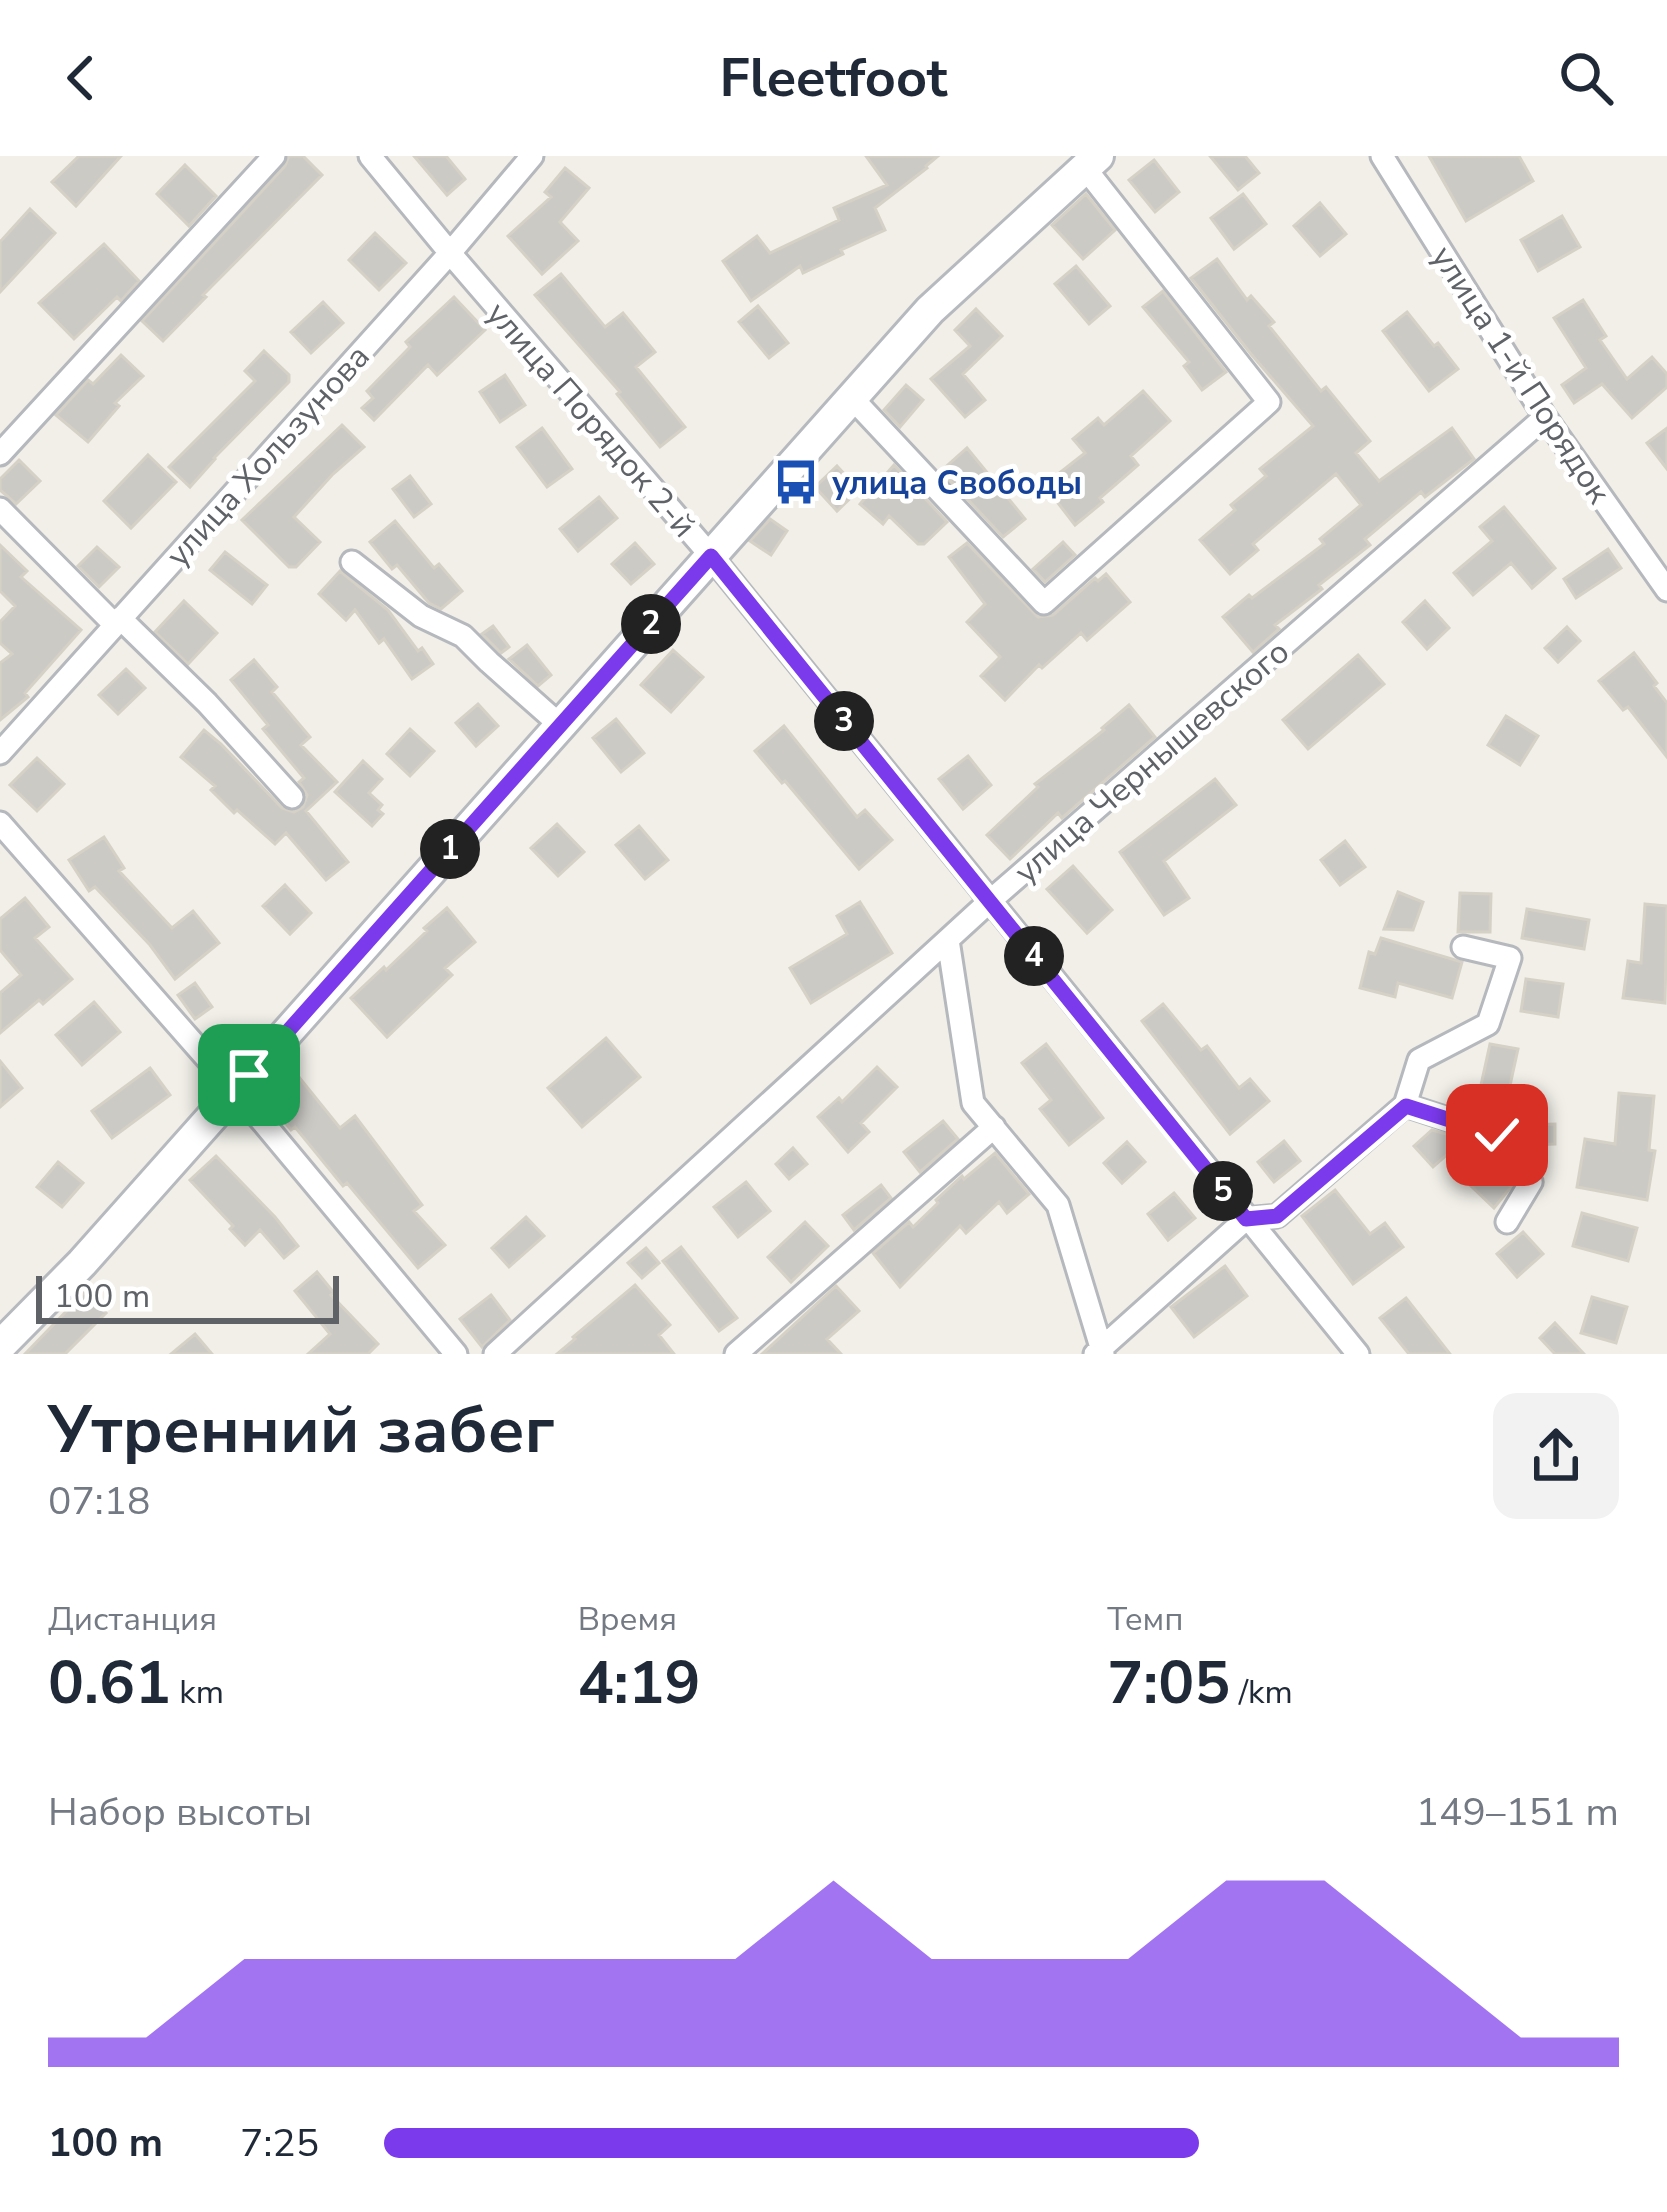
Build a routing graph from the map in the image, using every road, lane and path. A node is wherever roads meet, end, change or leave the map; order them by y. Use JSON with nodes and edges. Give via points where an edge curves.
{"nodes":[{"id":1,"x":274,"y":156,"type":"edge"},
{"id":2,"x":370,"y":156,"type":"edge"},
{"id":3,"x":532,"y":156,"type":"edge"},
{"id":4,"x":1382,"y":156,"type":"edge"},
{"id":5,"x":1091,"y":162,"type":"edge"},
{"id":6,"x":450,"y":253,"type":"junction"},
{"id":7,"x":852,"y":398,"type":"junction"},
{"id":8,"x":1545,"y":417,"type":"junction"},
{"id":9,"x":0,"y":454,"type":"edge"},
{"id":10,"x":0,"y":509,"type":"edge"},
{"id":11,"x":711,"y":556,"type":"junction"},
{"id":12,"x":352,"y":562,"type":"dead end"},
{"id":13,"x":1667,"y":590,"type":"edge"},
{"id":14,"x":117,"y":621,"type":"junction"},
{"id":15,"x":560,"y":725,"type":"junction"},
{"id":16,"x":0,"y":753,"type":"edge"},
{"id":17,"x":292,"y":797,"type":"dead end"},
{"id":18,"x":0,"y":823,"type":"edge"},
{"id":19,"x":990,"y":902,"type":"junction"},
{"id":20,"x":948,"y":940,"type":"junction"},
{"id":21,"x":1463,"y":947,"type":"dead end"},
{"id":22,"x":235,"y":1091,"type":"junction"},
{"id":23,"x":1406,"y":1106,"type":"junction"},
{"id":24,"x":994,"y":1127,"type":"junction"},
{"id":25,"x":1246,"y":1219,"type":"junction"},
{"id":26,"x":1507,"y":1222,"type":"dead end"},
{"id":27,"x":0,"y":1346,"type":"edge"},
{"id":28,"x":1099,"y":1352,"type":"edge"},
{"id":29,"x":456,"y":1354,"type":"edge"},
{"id":30,"x":495,"y":1354,"type":"edge"},
{"id":31,"x":736,"y":1354,"type":"edge"},
{"id":32,"x":1358,"y":1354,"type":"edge"}],
"edges":[{"from":1,"to":9,"type":"street"},
{"from":2,"to":6,"type":"street","name":"улица Порядок 2-й"},
{"from":3,"to":6,"type":"street","name":"улица Хользунова"},
{"from":4,"to":8,"type":"street","name":"улица 1-й Порядок"},
{"from":5,"to":7,"type":"main road","via":[[930,310]]},
{"from":5,"to":7,"type":"street","via":[[1269,402],[1044,603]]},
{"from":6,"to":11,"type":"street","name":"улица Порядок 2-й"},
{"from":6,"to":14,"type":"street","name":"улица Хользунова"},
{"from":7,"to":11,"type":"main road"},
{"from":8,"to":13,"type":"street","name":"улица 1-й Порядок"},
{"from":8,"to":19,"type":"street","name":"улица Чернышевского"},
{"from":10,"to":14,"type":"street"},
{"from":11,"to":15,"type":"main road"},
{"from":11,"to":19,"type":"street","name":"улица Порядок 2-й"},
{"from":12,"to":15,"type":"street","via":[[421,616],[463,636]]},
{"from":14,"to":16,"type":"street","name":"улица Хользунова"},
{"from":14,"to":17,"type":"street","via":[[207,703]]},
{"from":15,"to":22,"type":"main road"},
{"from":18,"to":22,"type":"street"},
{"from":19,"to":20,"type":"street","name":"улица Чернышевского"},
{"from":19,"to":25,"type":"street","name":"улица Порядок 2-й"},
{"from":20,"to":24,"type":"street","via":[[974,1103]]},
{"from":20,"to":30,"type":"street","name":"улица Чернышевского"},
{"from":21,"to":23,"type":"street","via":[[1510,958],[1487,1024],[1419,1060]]},
{"from":22,"to":27,"type":"main road"},
{"from":22,"to":29,"type":"street"},
{"from":23,"to":25,"type":"street","via":[[1277,1216]]},
{"from":23,"to":26,"type":"street","via":[[1497,1135],[1531,1182]]},
{"from":24,"to":28,"type":"street","via":[[1058,1205]]},
{"from":24,"to":31,"type":"street"},
{"from":25,"to":28,"type":"street"},
{"from":25,"to":32,"type":"street","name":"улица Порядок 2-й"}]}
